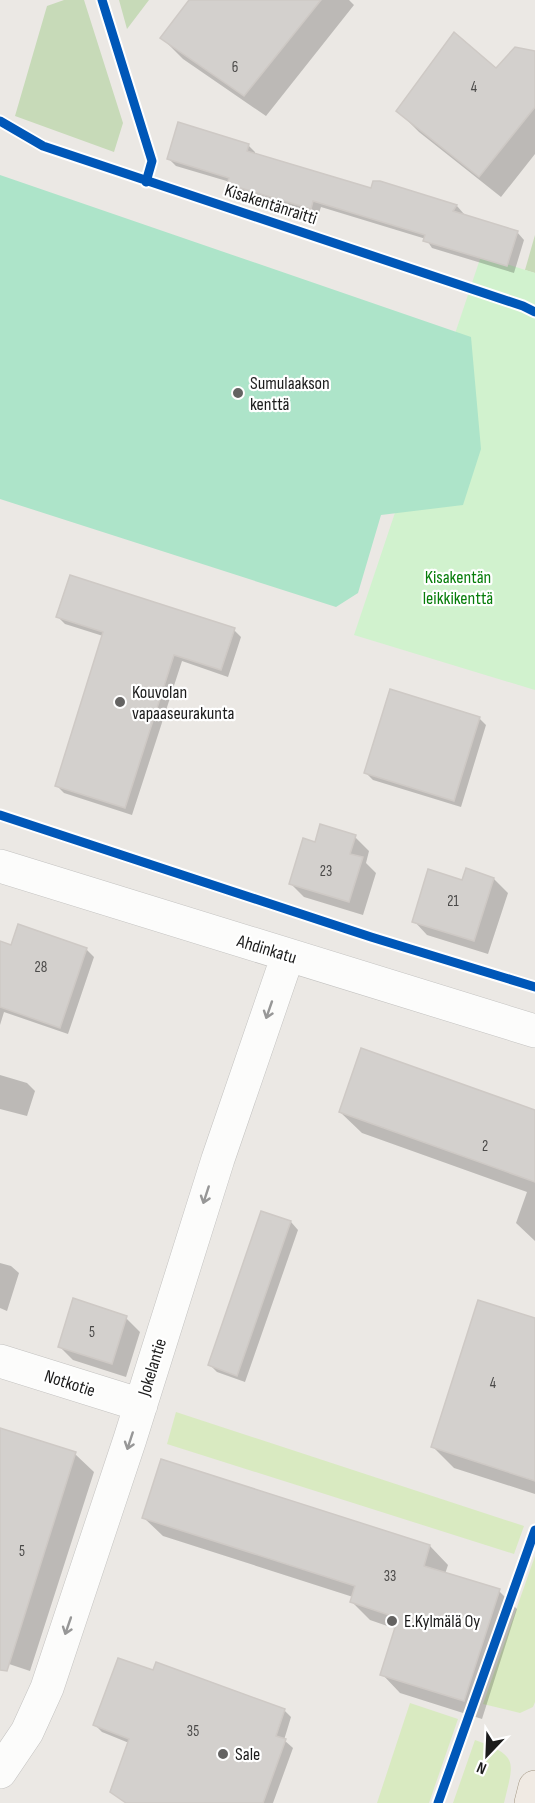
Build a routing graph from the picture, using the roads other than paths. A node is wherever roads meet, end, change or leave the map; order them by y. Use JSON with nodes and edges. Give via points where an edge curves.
{"nodes":[{"id":1,"x":0,"y":866,"type":"edge"},
{"id":2,"x":288,"y":955,"type":"junction"},
{"id":3,"x":535,"y":1031,"type":"edge"},
{"id":4,"x":0,"y":1361,"type":"edge"},
{"id":5,"x":141,"y":1405,"type":"junction"},
{"id":6,"x":0,"y":1772,"type":"edge"},
{"id":7,"x":535,"y":1787,"type":"edge"},
{"id":8,"x":531,"y":1803,"type":"edge"}],
"edges":[{"from":1,"to":2,"type":"street","name":"Ahdinkatu"},
{"from":2,"to":3,"type":"street","name":"Ahdinkatu"},
{"from":2,"to":5,"type":"street","name":"Jokelantie","one_way":true,"via":[[218,1159]]},
{"from":4,"to":5,"type":"street","name":"Notkotie"},
{"from":5,"to":6,"type":"street","name":"Jokelantie","one_way":true,"via":[[47,1688],[27,1732]]},
{"from":7,"to":8,"type":"main road"}]}
